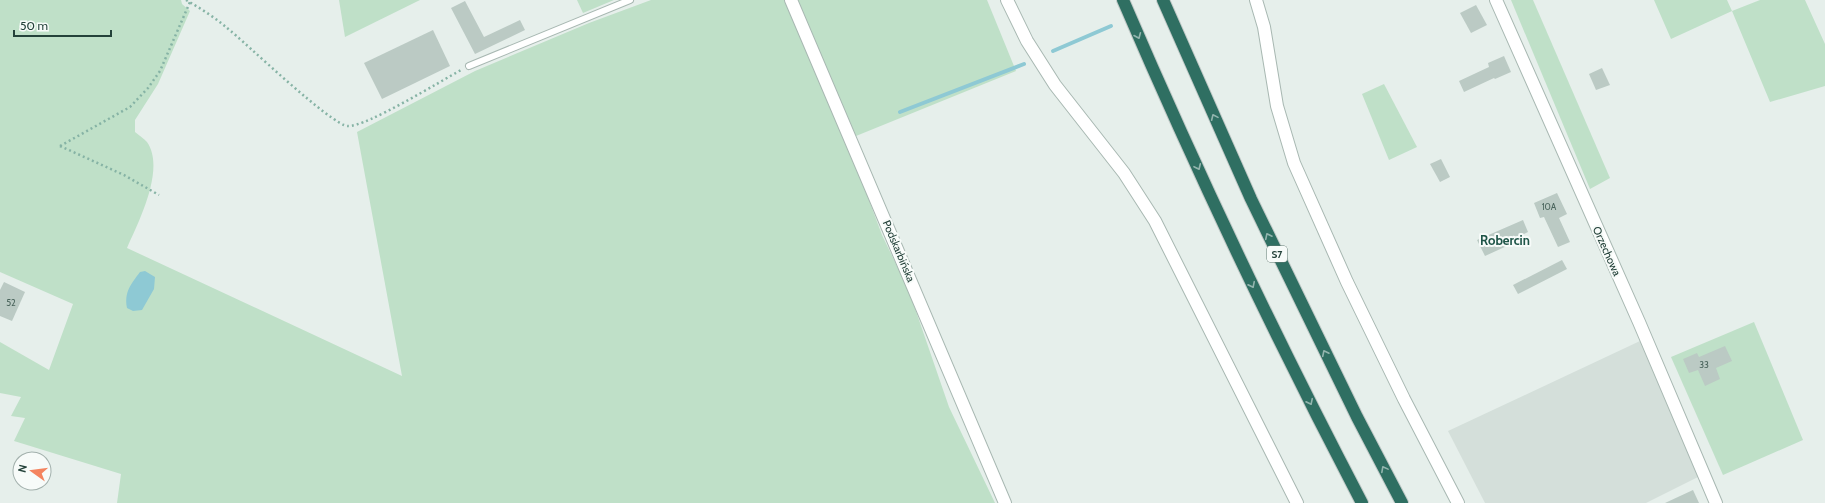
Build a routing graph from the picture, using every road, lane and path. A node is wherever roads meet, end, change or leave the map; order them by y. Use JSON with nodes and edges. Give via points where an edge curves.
{"nodes":[{"id":1,"x":186,"y":0,"type":"edge"},
{"id":2,"x":630,"y":0,"type":"edge"},
{"id":3,"x":791,"y":0,"type":"edge"},
{"id":4,"x":1007,"y":0,"type":"edge"},
{"id":5,"x":1123,"y":0,"type":"edge"},
{"id":6,"x":1162,"y":0,"type":"edge"},
{"id":7,"x":1256,"y":0,"type":"edge"},
{"id":8,"x":1496,"y":0,"type":"edge"},
{"id":9,"x":190,"y":2,"type":"junction"},
{"id":10,"x":469,"y":66,"type":"joint"},
{"id":11,"x":159,"y":195,"type":"dead end"},
{"id":12,"x":1005,"y":503,"type":"edge"},
{"id":13,"x":1297,"y":503,"type":"edge"},
{"id":14,"x":1362,"y":503,"type":"edge"},
{"id":15,"x":1402,"y":503,"type":"edge"},
{"id":16,"x":1458,"y":503,"type":"edge"},
{"id":17,"x":1716,"y":503,"type":"edge"}],
"edges":[{"from":1,"to":9,"type":"path"},
{"from":2,"to":10,"type":"lane"},
{"from":3,"to":12,"type":"street","name":"Podskarbińska"},
{"from":4,"to":13,"type":"street","via":[[1027,41],[1055,85],[1124,173],[1155,222]]},
{"from":5,"to":14,"type":"highway","one_way":true,"via":[[1252,284],[1320,424]]},
{"from":15,"to":6,"type":"highway","number":"S7","one_way":true,"via":[[1357,418],[1251,199]]},
{"from":7,"to":16,"type":"street","via":[[1264,27],[1277,106],[1294,163],[1346,282]]},
{"from":8,"to":17,"type":"street","name":"Orzechowa"},
{"from":9,"to":10,"type":"path","via":[[226,26],[322,110],[347,126],[368,120]]},
{"from":9,"to":11,"type":"path","via":[[160,71],[130,108],[60,146],[124,175]]}]}
